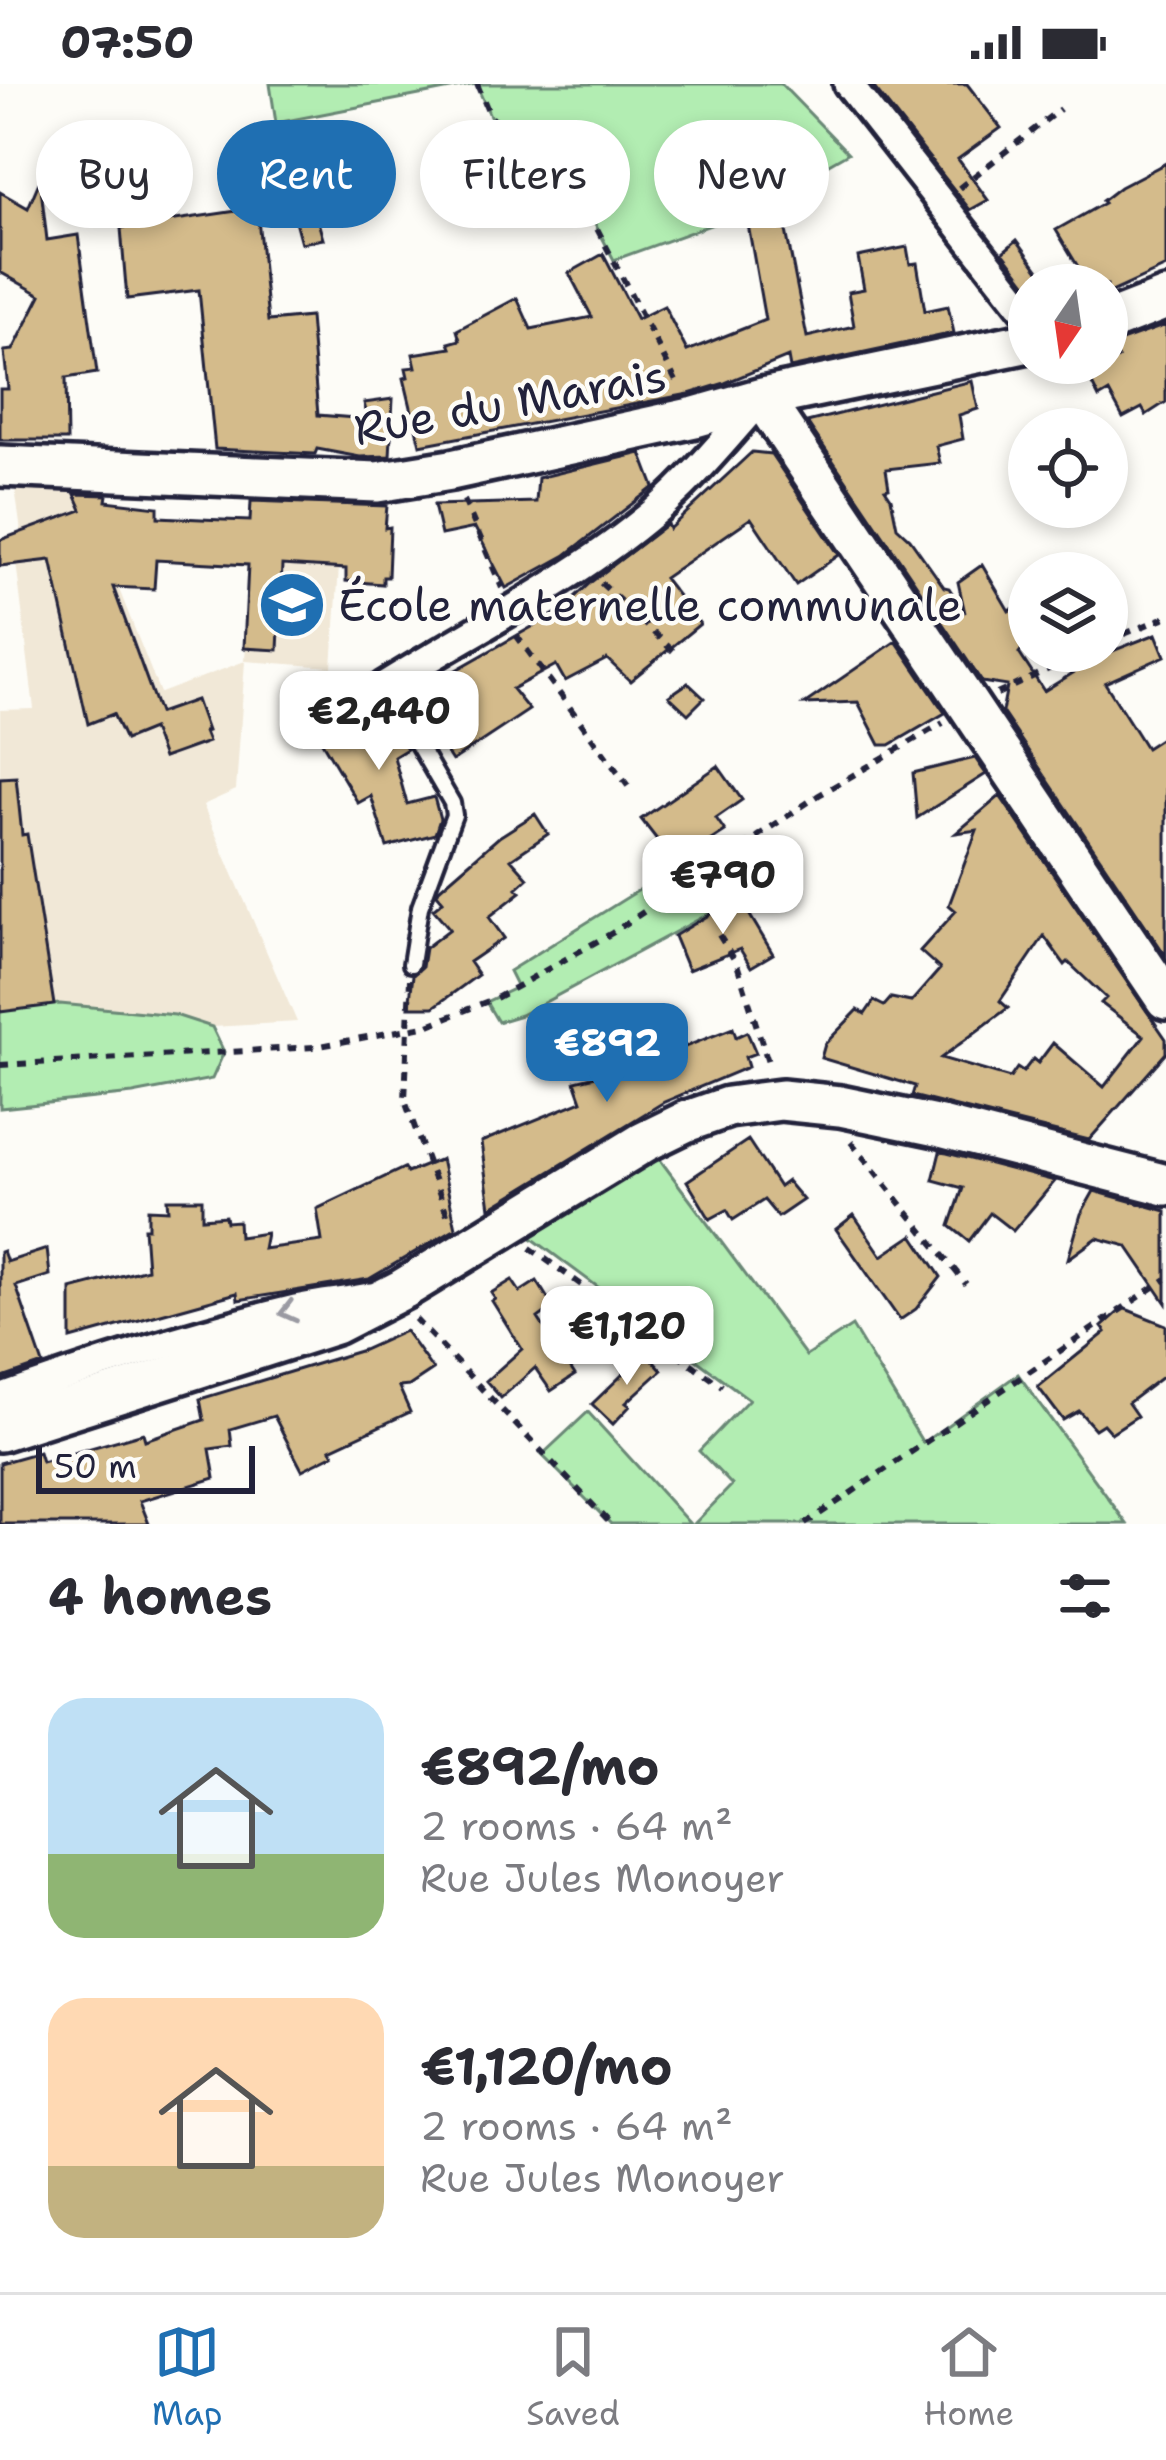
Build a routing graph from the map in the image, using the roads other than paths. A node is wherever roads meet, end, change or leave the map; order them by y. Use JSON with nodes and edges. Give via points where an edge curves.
{"nodes":[{"id":1,"x":848,"y":84,"type":"edge"},
{"id":2,"x":1008,"y":288,"type":"edge"},
{"id":3,"x":1166,"y":299,"type":"edge"},
{"id":4,"x":1128,"y":314,"type":"edge"},
{"id":5,"x":1008,"y":346,"type":"edge"},
{"id":6,"x":762,"y":398,"type":"junction"},
{"id":7,"x":0,"y":466,"type":"edge"},
{"id":8,"x":384,"y":686,"type":"joint"},
{"id":9,"x":411,"y":964,"type":"road end"},
{"id":10,"x":1166,"y":999,"type":"edge"},
{"id":11,"x":1166,"y":1185,"type":"edge"},
{"id":12,"x":398,"y":1292,"type":"junction"},
{"id":13,"x":0,"y":1399,"type":"edge"},
{"id":14,"x":0,"y":1431,"type":"edge"}],
"edges":[{"from":1,"to":2,"type":"street"},
{"from":3,"to":4,"type":"street"},
{"from":5,"to":6,"type":"street","name":"Rue du Marais"},
{"from":6,"to":7,"type":"street","name":"Rue du Marais","via":[[377,482]]},
{"from":6,"to":8,"type":"street","via":[[676,493],[582,564],[502,600]]},
{"from":6,"to":10,"type":"street"},
{"from":8,"to":9,"type":"lane","via":[[454,815],[420,908]]},
{"from":11,"to":12,"type":"street","via":[[941,1127],[771,1101],[685,1121]]},
{"from":12,"to":13,"type":"street","one_way":true,"via":[[208,1333]]},
{"from":12,"to":14,"type":"street","via":[[335,1324]]}]}
